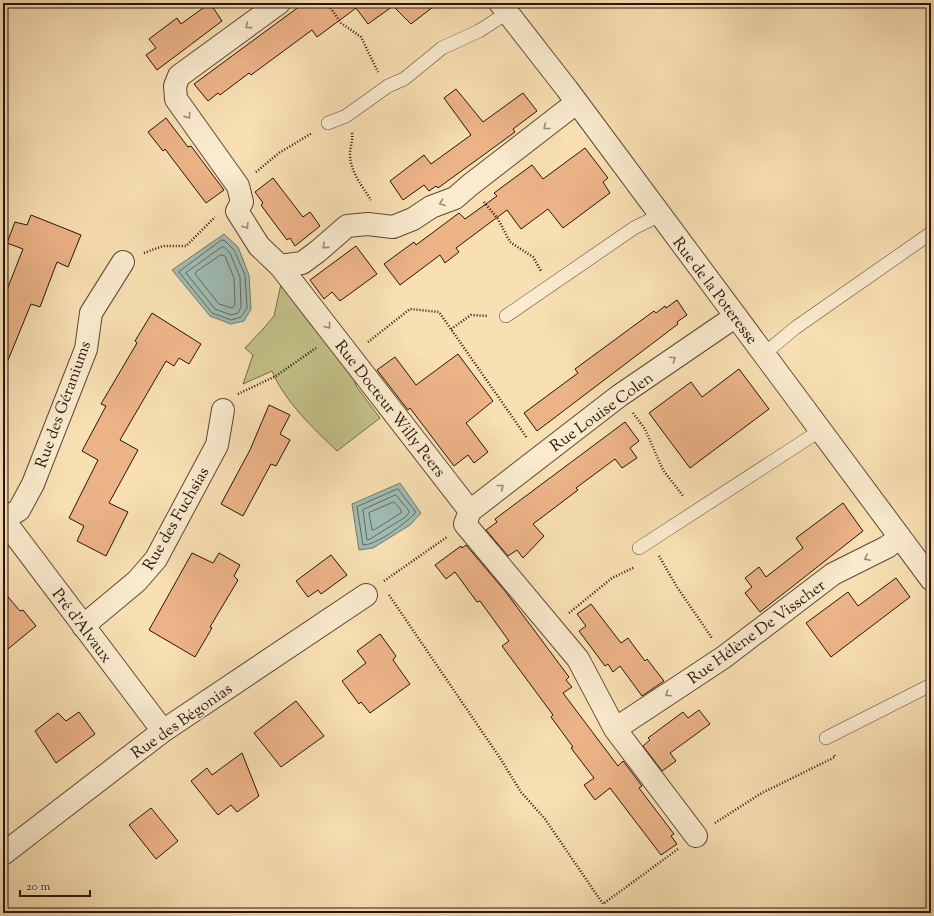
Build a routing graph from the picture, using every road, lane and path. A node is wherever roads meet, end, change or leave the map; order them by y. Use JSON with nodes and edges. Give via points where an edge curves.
{"nodes":[{"id":1,"x":279,"y":3,"type":"edge"},
{"id":2,"x":327,"y":3,"type":"edge"},
{"id":3,"x":504,"y":8,"type":"edge"},
{"id":4,"x":388,"y":86,"type":"junction"},
{"id":5,"x":576,"y":103,"type":"junction"},
{"id":6,"x":346,"y":116,"type":"junction"},
{"id":7,"x":328,"y":123,"type":"joint"},
{"id":8,"x":470,"y":185,"type":"junction"},
{"id":9,"x":239,"y":189,"type":"junction"},
{"id":10,"x":660,"y":215,"type":"junction"},
{"id":11,"x":388,"y":226,"type":"junction"},
{"id":12,"x":931,"y":233,"type":"edge"},
{"id":13,"x":123,"y":262,"type":"joint"},
{"id":14,"x":280,"y":266,"type":"junction"},
{"id":15,"x":550,"y":286,"type":"junction"},
{"id":16,"x":506,"y":316,"type":"joint"},
{"id":17,"x":736,"y":316,"type":"junction"},
{"id":18,"x":451,"y":329,"type":"junction"},
{"id":19,"x":335,"y":336,"type":"junction"},
{"id":20,"x":764,"y":354,"type":"junction"},
{"id":21,"x":350,"y":356,"type":"junction"},
{"id":22,"x":618,"y":396,"type":"junction"},
{"id":23,"x":223,"y":410,"type":"joint"},
{"id":24,"x":821,"y":430,"type":"junction"},
{"id":25,"x":540,"y":456,"type":"junction"},
{"id":26,"x":693,"y":513,"type":"junction"},
{"id":27,"x":468,"y":517,"type":"junction"},
{"id":28,"x":3,"y":519,"type":"edge"},
{"id":29,"x":900,"y":537,"type":"junction"},
{"id":30,"x":639,"y":548,"type":"dead end"},
{"id":31,"x":652,"y":559,"type":"dead end"},
{"id":32,"x":639,"y":565,"type":"dead end"},
{"id":33,"x":931,"y":579,"type":"edge"},
{"id":34,"x":373,"y":589,"type":"junction"},
{"id":35,"x":84,"y":626,"type":"junction"},
{"id":36,"x":552,"y":627,"type":"junction"},
{"id":37,"x":724,"y":657,"type":"junction"},
{"id":38,"x":931,"y":685,"type":"edge"},
{"id":39,"x":615,"y":729,"type":"junction"},
{"id":40,"x":163,"y":731,"type":"junction"},
{"id":41,"x":826,"y":738,"type":"joint"},
{"id":42,"x":696,"y":836,"type":"junction"},
{"id":43,"x":3,"y":854,"type":"edge"}],
"edges":[{"from":1,"to":9,"type":"street","one_way":true,"via":[[179,76],[175,86],[176,99]]},
{"from":2,"to":4,"type":"path","via":[[341,23],[361,37]]},
{"from":3,"to":4,"type":"lane","via":[[479,31],[442,48],[404,79]]},
{"from":3,"to":5,"type":"street","name":"Rue de la Poteresse"},
{"from":4,"to":6,"type":"lane"},
{"from":5,"to":8,"type":"street","one_way":true},
{"from":5,"to":10,"type":"street","name":"Rue de la Poteresse"},
{"from":6,"to":7,"type":"lane"},
{"from":6,"to":11,"type":"path","via":[[353,135],[350,153],[352,166],[358,181]]},
{"from":7,"to":9,"type":"path","via":[[279,153]]},
{"from":8,"to":11,"type":"street","one_way":true,"via":[[455,198],[431,207],[413,219],[393,227]]},
{"from":8,"to":15,"type":"path","via":[[498,219],[510,242],[532,257]]},
{"from":9,"to":13,"type":"path","via":[[186,246],[163,246]]},
{"from":9,"to":14,"type":"street","name":"Rue Docteur Willy Peers","one_way":true,"via":[[242,202],[237,211],[259,246]]},
{"from":10,"to":15,"type":"lane","via":[[634,228]]},
{"from":10,"to":17,"type":"street","name":"Rue de la Poteresse"},
{"from":11,"to":14,"type":"street","one_way":true,"via":[[347,226],[302,263]]},
{"from":12,"to":20,"type":"lane","via":[[794,328]]},
{"from":13,"to":28,"type":"street","name":"Rue des Géraniums","via":[[91,313],[86,349],[33,484],[19,510]]},
{"from":14,"to":19,"type":"street","name":"Rue Docteur Willy Peers","one_way":true},
{"from":15,"to":16,"type":"lane"},
{"from":16,"to":18,"type":"path","via":[[471,315]]},
{"from":17,"to":20,"type":"street","name":"Rue de la Poteresse"},
{"from":22,"to":17,"type":"street","name":"Rue Louise Colen","one_way":true},
{"from":18,"to":21,"type":"path","via":[[439,312],[410,309]]},
{"from":18,"to":25,"type":"path"},
{"from":19,"to":21,"type":"street","name":"Rue Docteur Willy Peers"},
{"from":19,"to":23,"type":"path","via":[[276,376],[234,396]]},
{"from":20,"to":24,"type":"street","name":"Rue de la Poteresse"},
{"from":21,"to":27,"type":"street","name":"Rue Docteur Willy Peers"},
{"from":22,"to":25,"type":"street","name":"Rue Louise Colen"},
{"from":22,"to":26,"type":"path","via":[[645,429],[663,470],[682,492]]},
{"from":23,"to":35,"type":"street","name":"Rue des Fuchsias","via":[[217,445],[156,559],[137,581]]},
{"from":24,"to":26,"type":"lane"},
{"from":24,"to":29,"type":"street","name":"Rue de la Poteresse"},
{"from":27,"to":25,"type":"street","name":"Rue Louise Colen","one_way":true},
{"from":26,"to":30,"type":"lane"},
{"from":27,"to":34,"type":"path"},
{"from":27,"to":36,"type":"street","name":"Rue Docteur Willy Peers"},
{"from":28,"to":35,"type":"street","name":"Pré d'Alvaux"},
{"from":29,"to":33,"type":"street","name":"Rue de la Poteresse"},
{"from":29,"to":37,"type":"street","name":"Rue Hélène De Visscher","one_way":true,"via":[[887,547],[833,574]]},
{"from":31,"to":37,"type":"path","via":[[659,556]]},
{"from":32,"to":36,"type":"path","via":[[612,578]]},
{"from":34,"to":40,"type":"street","name":"Rue des Bégonias"},
{"from":34,"to":42,"type":"path","via":[[500,758],[521,792],[545,819],[603,904]]},
{"from":35,"to":40,"type":"street","name":"Pré d'Alvaux"},
{"from":36,"to":39,"type":"street","name":"Rue Docteur Willy Peers","via":[[578,659]]},
{"from":37,"to":39,"type":"street","name":"Rue Hélène De Visscher","one_way":true},
{"from":38,"to":41,"type":"lane"},
{"from":39,"to":42,"type":"street","name":"Rue Docteur Willy Peers"},
{"from":40,"to":43,"type":"street","name":"Rue des Bégonias"},
{"from":41,"to":42,"type":"path","via":[[835,757],[760,794]]}]}
